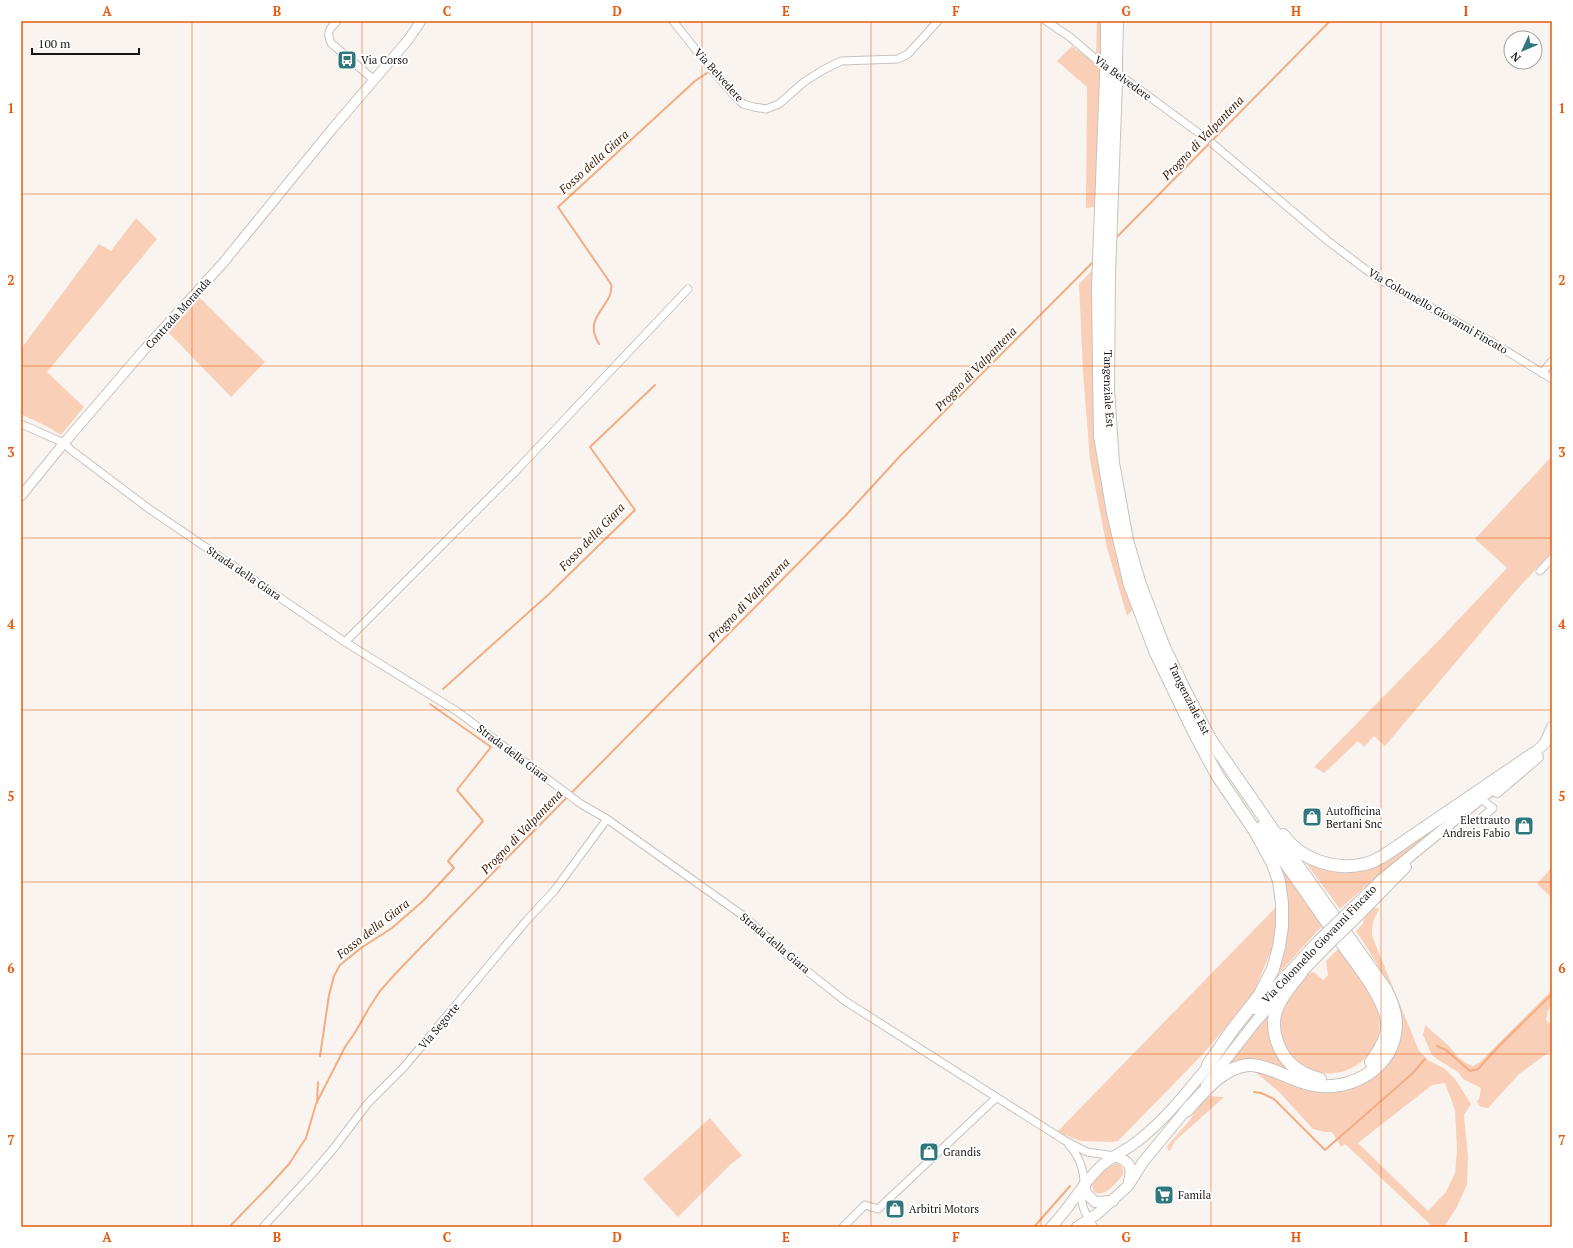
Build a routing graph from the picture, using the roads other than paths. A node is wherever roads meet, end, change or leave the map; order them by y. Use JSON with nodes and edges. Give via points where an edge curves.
{"nodes":[{"id":1,"x":337,"y":21,"type":"edge"},
{"id":2,"x":421,"y":21,"type":"edge"},
{"id":3,"x":673,"y":21,"type":"edge"},
{"id":4,"x":938,"y":21,"type":"edge"},
{"id":5,"x":1046,"y":21,"type":"edge"},
{"id":6,"x":1107,"y":21,"type":"edge"},
{"id":7,"x":1117,"y":21,"type":"edge"},
{"id":8,"x":1112,"y":57,"type":"junction"},
{"id":9,"x":1111,"y":79,"type":"junction"},
{"id":10,"x":374,"y":80,"type":"junction"},
{"id":11,"x":1200,"y":134,"type":"dead end"},
{"id":12,"x":1215,"y":145,"type":"dead end"},
{"id":13,"x":688,"y":290,"type":"dead end"},
{"id":14,"x":1552,"y":361,"type":"edge"},
{"id":15,"x":1542,"y":373,"type":"junction"},
{"id":16,"x":1552,"y":379,"type":"edge"},
{"id":17,"x":21,"y":424,"type":"edge"},
{"id":18,"x":64,"y":443,"type":"junction"},
{"id":19,"x":21,"y":496,"type":"edge"},
{"id":20,"x":1552,"y":558,"type":"edge"},
{"id":21,"x":1540,"y":571,"type":"dead end"},
{"id":22,"x":344,"y":642,"type":"junction"},
{"id":23,"x":1552,"y":728,"type":"edge"},
{"id":24,"x":1194,"y":732,"type":"junction"},
{"id":25,"x":1210,"y":739,"type":"junction"},
{"id":26,"x":1552,"y":740,"type":"edge"},
{"id":27,"x":1533,"y":754,"type":"junction"},
{"id":28,"x":1485,"y":802,"type":"junction"},
{"id":29,"x":607,"y":819,"type":"junction"},
{"id":30,"x":1480,"y":819,"type":"dead end"},
{"id":31,"x":1349,"y":917,"type":"junction"},
{"id":32,"x":1322,"y":944,"type":"junction"},
{"id":33,"x":1301,"y":973,"type":"junction"},
{"id":34,"x":1208,"y":1065,"type":"junction"},
{"id":35,"x":996,"y":1098,"type":"junction"},
{"id":36,"x":1186,"y":1111,"type":"junction"},
{"id":37,"x":1064,"y":1140,"type":"junction"},
{"id":38,"x":1114,"y":1156,"type":"junction"},
{"id":39,"x":1084,"y":1185,"type":"junction"},
{"id":40,"x":1128,"y":1186,"type":"junction"},
{"id":41,"x":1113,"y":1201,"type":"junction"},
{"id":42,"x":1092,"y":1223,"type":"edge"},
{"id":43,"x":263,"y":1227,"type":"edge"},
{"id":44,"x":843,"y":1227,"type":"edge"},
{"id":45,"x":1051,"y":1227,"type":"edge"},
{"id":46,"x":1077,"y":1227,"type":"edge"}],
"edges":[{"from":1,"to":10,"type":"street","via":[[329,30],[331,43]]},
{"from":2,"to":10,"type":"street"},
{"from":3,"to":4,"type":"street","name":"Via Belvedere","via":[[732,93],[744,104],[766,109],[779,104],[804,82],[841,61],[898,59],[908,54]]},
{"from":5,"to":11,"type":"street","name":"Via Belvedere"},
{"from":6,"to":8,"type":"highway","name":"Tangenziale Est"},
{"from":7,"to":8,"type":"highway","name":"Tangenziale Est"},
{"from":8,"to":9,"type":"highway","name":"Tangenziale Est","bridge":true},
{"from":9,"to":24,"type":"highway","name":"Tangenziale Est","via":[[1101,203],[1098,286],[1100,436],[1112,513],[1130,585],[1156,653]]},
{"from":9,"to":25,"type":"highway","name":"Tangenziale Est","via":[[1108,397],[1113,463],[1127,540],[1139,582],[1163,645]]},
{"from":10,"to":18,"type":"street","name":"Contrada Moranda","via":[[223,263]]},
{"from":12,"to":15,"type":"street","name":"Via Colonnello Giovanni Fincato","via":[[1328,241],[1377,278],[1482,336]]},
{"from":13,"to":22,"type":"street","via":[[514,473]]},
{"from":14,"to":15,"type":"street"},
{"from":15,"to":16,"type":"street","name":"Via Colonnello Giovanni Fincato"},
{"from":17,"to":18,"type":"street","name":"Strada della Giara"},
{"from":18,"to":19,"type":"street","name":"Contrada Moranda"},
{"from":18,"to":22,"type":"street","name":"Strada della Giara","via":[[148,508]]},
{"from":20,"to":21,"type":"street"},
{"from":22,"to":29,"type":"street","name":"Strada della Giara","via":[[458,712],[581,804]]},
{"from":23,"to":27,"type":"main road","name":"Via Colonnello Giovanni Fincato","via":[[1545,743]]},
{"from":24,"to":33,"type":"highway","via":[[1376,993],[1385,1011],[1386,1034],[1379,1052],[1359,1073],[1344,1079],[1321,1080],[1297,1070],[1282,1053],[1276,1040],[1274,1025],[1277,1007]]},
{"from":24,"to":34,"type":"highway","via":[[1217,775],[1255,831],[1273,864],[1279,881],[1282,903],[1282,926],[1273,969],[1259,996]]},
{"from":25,"to":27,"type":"highway","via":[[1288,841],[1317,861],[1349,866],[1366,864],[1382,857]]},
{"from":25,"to":36,"type":"highway","via":[[1386,990],[1394,1010],[1396,1025],[1393,1042],[1386,1058],[1360,1080],[1338,1086],[1318,1086],[1249,1065],[1233,1068],[1211,1084]]},
{"from":26,"to":28,"type":"main road","name":"Via Colonnello Giovanni Fincato","via":[[1537,759]]},
{"from":27,"to":31,"type":"main road","name":"Via Colonnello Giovanni Fincato","via":[[1382,880]]},
{"from":28,"to":30,"type":"street","via":[[1493,808]]},
{"from":28,"to":31,"type":"main road","name":"Via Colonnello Giovanni Fincato"},
{"from":29,"to":35,"type":"street","name":"Strada della Giara","via":[[745,917],[788,956],[845,1001]]},
{"from":29,"to":43,"type":"street","name":"Via Segorte","via":[[554,891],[404,1067],[368,1103],[311,1175]]},
{"from":31,"to":32,"type":"main road","name":"Via Colonnello Giovanni Fincato","bridge":true},
{"from":32,"to":33,"type":"main road","name":"Via Colonnello Giovanni Fincato"},
{"from":32,"to":34,"type":"main road","name":"Via Colonnello Giovanni Fincato","via":[[1277,984]]},
{"from":33,"to":36,"type":"main road","name":"Via Colonnello Giovanni Fincato","via":[[1257,1020]]},
{"from":34,"to":38,"type":"main road","name":"Via Colonnello Giovanni Fincato","via":[[1161,1121],[1138,1141]]},
{"from":35,"to":37,"type":"street","name":"Strada della Giara"},
{"from":35,"to":44,"type":"street","via":[[878,1209],[865,1205]]},
{"from":36,"to":40,"type":"main road","name":"Via Colonnello Giovanni Fincato","via":[[1143,1162]]},
{"from":37,"to":38,"type":"street","name":"Strada della Giara","via":[[1087,1152]]},
{"from":37,"to":39,"type":"street","name":"Strada della Giara","via":[[1078,1156],[1083,1169]]},
{"from":38,"to":39,"type":"main road","name":"Via Colonnello Giovanni Fincato","via":[[1100,1166]]},
{"from":38,"to":40,"type":"main road","via":[[1130,1166]]},
{"from":39,"to":41,"type":"main road","via":[[1086,1193],[1095,1202]]},
{"from":39,"to":42,"type":"street","name":"Strada della Giara","via":[[1082,1202]]},
{"from":39,"to":45,"type":"main road","name":"Via Colonnello Giovanni Fincato"},
{"from":40,"to":41,"type":"main road","name":"Via Colonnello Giovanni Fincato"},
{"from":41,"to":42,"type":"main road","name":"Via Colonnello Giovanni Fincato"},
{"from":42,"to":46,"type":"main road","name":"Via Colonnello Giovanni Fincato"}]}
